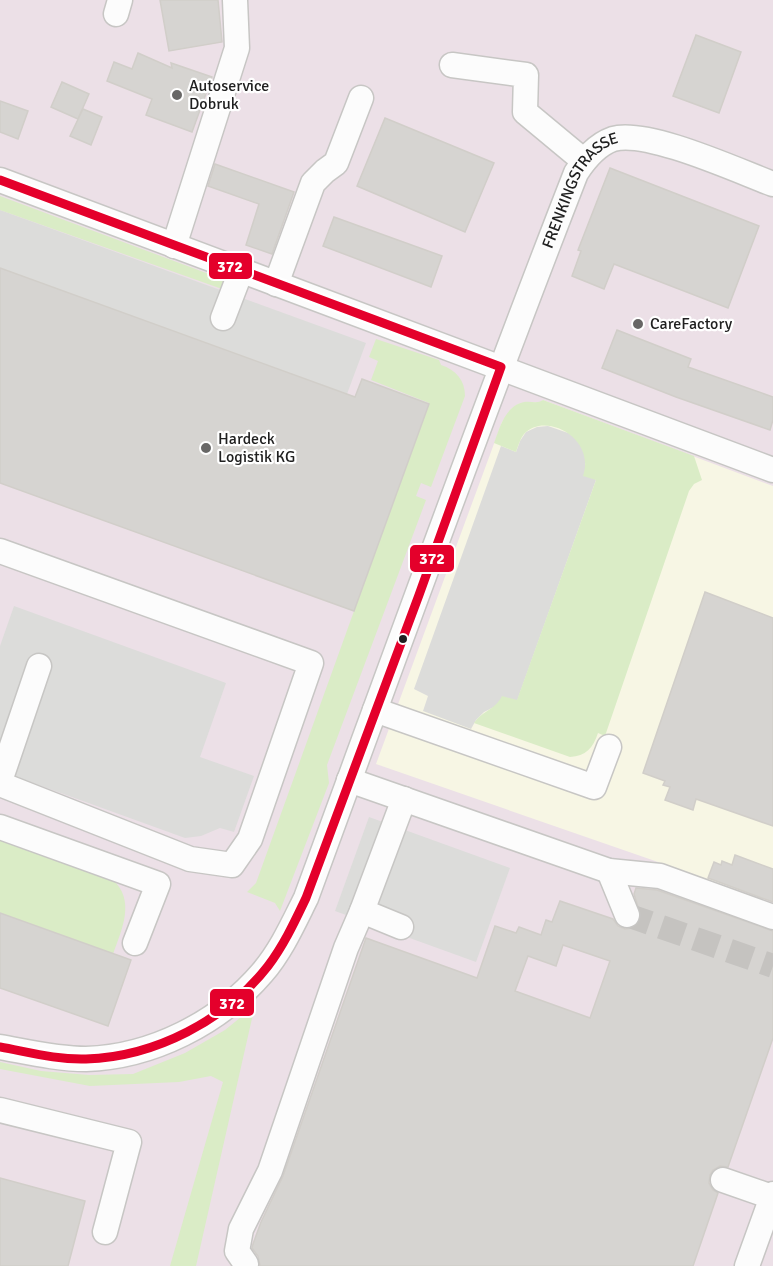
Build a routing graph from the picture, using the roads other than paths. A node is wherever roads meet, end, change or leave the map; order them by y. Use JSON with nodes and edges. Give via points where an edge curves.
{"nodes":[{"id":1,"x":235,"y":0,"type":"edge"},
{"id":2,"x":452,"y":65,"type":"dead end"},
{"id":3,"x":361,"y":98,"type":"dead end"},
{"id":4,"x":584,"y":161,"type":"junction"},
{"id":5,"x":0,"y":180,"type":"edge"},
{"id":6,"x":773,"y":184,"type":"edge"},
{"id":7,"x":174,"y":246,"type":"junction"},
{"id":8,"x":241,"y":271,"type":"junction"},
{"id":9,"x":276,"y":284,"type":"junction"},
{"id":10,"x":223,"y":318,"type":"dead end"},
{"id":11,"x":501,"y":367,"type":"junction"},
{"id":12,"x":773,"y":470,"type":"edge"},
{"id":13,"x":0,"y":551,"type":"edge"},
{"id":14,"x":39,"y":666,"type":"dead end"},
{"id":15,"x":375,"y":710,"type":"junction"},
{"id":16,"x":609,"y":747,"type":"dead end"},
{"id":17,"x":350,"y":780,"type":"junction"},
{"id":18,"x":0,"y":782,"type":"edge"},
{"id":19,"x":404,"y":799,"type":"junction"},
{"id":20,"x":0,"y":827,"type":"edge"},
{"id":21,"x":609,"y":872,"type":"junction"},
{"id":22,"x":630,"y":904,"type":"tunnel mouth"},
{"id":23,"x":362,"y":911,"type":"junction"},
{"id":24,"x":773,"y":917,"type":"edge"},
{"id":25,"x":401,"y":927,"type":"dead end"},
{"id":26,"x":135,"y":943,"type":"dead end"},
{"id":27,"x":0,"y":1047,"type":"edge"},
{"id":28,"x":0,"y":1110,"type":"edge"},
{"id":29,"x":723,"y":1180,"type":"dead end"},
{"id":30,"x":772,"y":1195,"type":"edge"},
{"id":31,"x":105,"y":1232,"type":"dead end"},
{"id":32,"x":246,"y":1264,"type":"dead end"},
{"id":33,"x":747,"y":1266,"type":"edge"}],
"edges":[{"from":1,"to":7,"type":"street","via":[[237,48]]},
{"from":2,"to":4,"type":"street","via":[[526,75],[525,112]]},
{"from":3,"to":9,"type":"street","via":[[336,163],[313,183]]},
{"from":4,"to":6,"type":"street","name":"FRENKINGSTRASSE","via":[[596,148],[614,139],[644,138]]},
{"from":4,"to":11,"type":"street","name":"FRENKINGSTRASSE"},
{"from":5,"to":7,"type":"street"},
{"from":7,"to":8,"type":"street"},
{"from":8,"to":9,"type":"street"},
{"from":8,"to":10,"type":"street"},
{"from":9,"to":11,"type":"street"},
{"from":11,"to":12,"type":"street"},
{"from":11,"to":15,"type":"street","name":"FRENKINGSTRASSE"},
{"from":13,"to":18,"type":"street","via":[[311,663],[250,839],[232,865],[190,859]]},
{"from":14,"to":18,"type":"street"},
{"from":15,"to":16,"type":"street","via":[[594,787]]},
{"from":15,"to":17,"type":"street","name":"FRENKINGSTRASSE"},
{"from":17,"to":19,"type":"street"},
{"from":17,"to":27,"type":"street","name":"FRENKINGSTRASSE","via":[[306,898],[288,934],[263,972],[233,1002],[168,1041],[126,1055],[65,1058]]},
{"from":19,"to":21,"type":"street"},
{"from":19,"to":23,"type":"street"},
{"from":20,"to":26,"type":"street","via":[[158,884]]},
{"from":21,"to":22,"type":"street"},
{"from":21,"to":24,"type":"street","via":[[660,876]]},
{"from":23,"to":25,"type":"street"},
{"from":23,"to":32,"type":"street","via":[[270,1171],[241,1229],[237,1251]]},
{"from":28,"to":31,"type":"street","via":[[129,1142]]},
{"from":29,"to":30,"type":"street"},
{"from":30,"to":33,"type":"street"}]}
